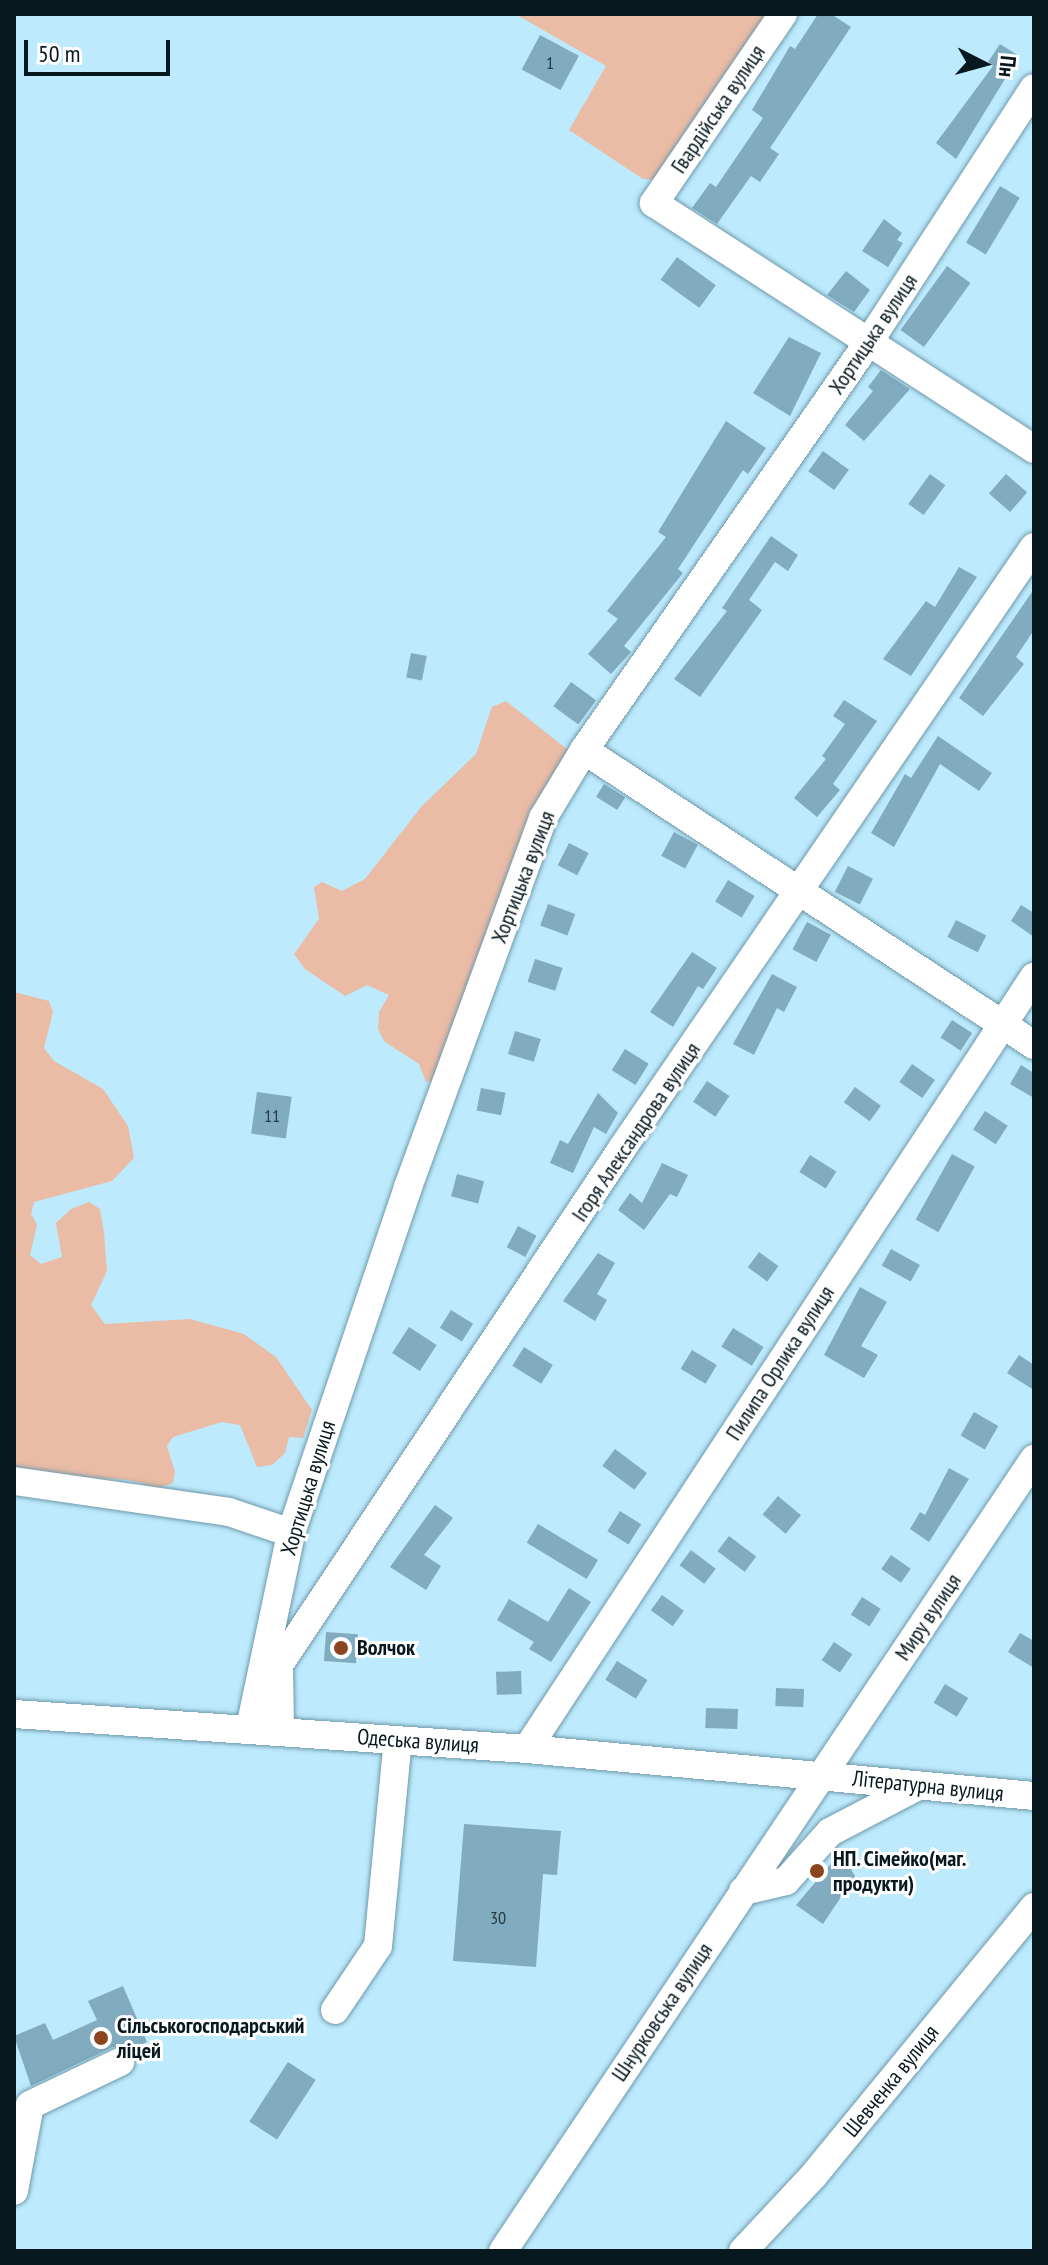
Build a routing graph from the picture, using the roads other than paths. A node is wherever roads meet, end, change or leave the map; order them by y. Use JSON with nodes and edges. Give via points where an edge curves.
{"nodes":[{"id":1,"x":783,"y":14,"type":"edge"},
{"id":2,"x":1034,"y":88,"type":"edge"},
{"id":3,"x":867,"y":345,"type":"junction"},
{"id":4,"x":1034,"y":449,"type":"edge"},
{"id":5,"x":1034,"y":547,"type":"edge"},
{"id":6,"x":584,"y":750,"type":"junction"},
{"id":7,"x":802,"y":889,"type":"junction"},
{"id":8,"x":1034,"y":977,"type":"edge"},
{"id":9,"x":1003,"y":1024,"type":"junction"},
{"id":10,"x":1034,"y":1045,"type":"edge"},
{"id":11,"x":1034,"y":1459,"type":"edge"},
{"id":12,"x":14,"y":1481,"type":"edge"},
{"id":13,"x":291,"y":1533,"type":"junction"},
{"id":14,"x":14,"y":1714,"type":"edge"},
{"id":15,"x":250,"y":1728,"type":"junction"},
{"id":16,"x":280,"y":1730,"type":"junction"},
{"id":17,"x":398,"y":1740,"type":"junction"},
{"id":18,"x":527,"y":1749,"type":"junction"},
{"id":19,"x":822,"y":1774,"type":"junction"},
{"id":20,"x":916,"y":1787,"type":"junction"},
{"id":21,"x":1034,"y":1796,"type":"edge"},
{"id":22,"x":743,"y":1891,"type":"junction"},
{"id":23,"x":1034,"y":1907,"type":"edge"},
{"id":24,"x":335,"y":2010,"type":"dead end"},
{"id":25,"x":120,"y":2062,"type":"dead end"},
{"id":26,"x":22,"y":2103,"type":"edge"},
{"id":27,"x":14,"y":2191,"type":"edge"},
{"id":28,"x":503,"y":2251,"type":"edge"},
{"id":29,"x":743,"y":2251,"type":"edge"}],
"edges":[{"from":1,"to":3,"type":"street","name":"Гвардійська вулиця","via":[[654,203]]},
{"from":2,"to":3,"type":"street","name":"Хортицька вулиця"},
{"from":3,"to":4,"type":"street"},
{"from":3,"to":6,"type":"street","name":"Хортицька вулиця"},
{"from":5,"to":7,"type":"street","name":"Ігоря Александрова вулиця"},
{"from":6,"to":7,"type":"street"},
{"from":6,"to":13,"type":"street","name":"Хортицька вулиця","via":[[543,818],[408,1187]]},
{"from":7,"to":9,"type":"street"},
{"from":7,"to":16,"type":"street","name":"Ігоря Александрова вулиця","via":[[279,1665]]},
{"from":8,"to":9,"type":"street","name":"Пилипа Орлика вулиця"},
{"from":9,"to":10,"type":"street"},
{"from":9,"to":18,"type":"street","name":"Пилипа Орлика вулиця"},
{"from":11,"to":19,"type":"street","name":"Миру вулиця"},
{"from":12,"to":13,"type":"street","via":[[229,1512]]},
{"from":13,"to":15,"type":"street","name":"Хортицька вулиця"},
{"from":14,"to":15,"type":"street","name":"Одеська вулиця"},
{"from":15,"to":16,"type":"street","name":"Одеська вулиця"},
{"from":16,"to":17,"type":"street","name":"Одеська вулиця"},
{"from":17,"to":18,"type":"street","name":"Одеська вулиця"},
{"from":17,"to":24,"type":"street","via":[[378,1946]]},
{"from":18,"to":19,"type":"street","name":"Одеська вулиця"},
{"from":19,"to":20,"type":"street","name":"Літературна вулиця"},
{"from":19,"to":22,"type":"street","name":"Шнурковська вулиця"},
{"from":20,"to":21,"type":"street","name":"Літературна вулиця"},
{"from":20,"to":22,"type":"street","via":[[830,1832],[786,1881]]},
{"from":22,"to":28,"type":"street","name":"Шнурковська вулиця"},
{"from":23,"to":29,"type":"street","name":"Шевченка вулиця","via":[[814,2175]]},
{"from":25,"to":26,"type":"street"},
{"from":26,"to":27,"type":"street"}]}
